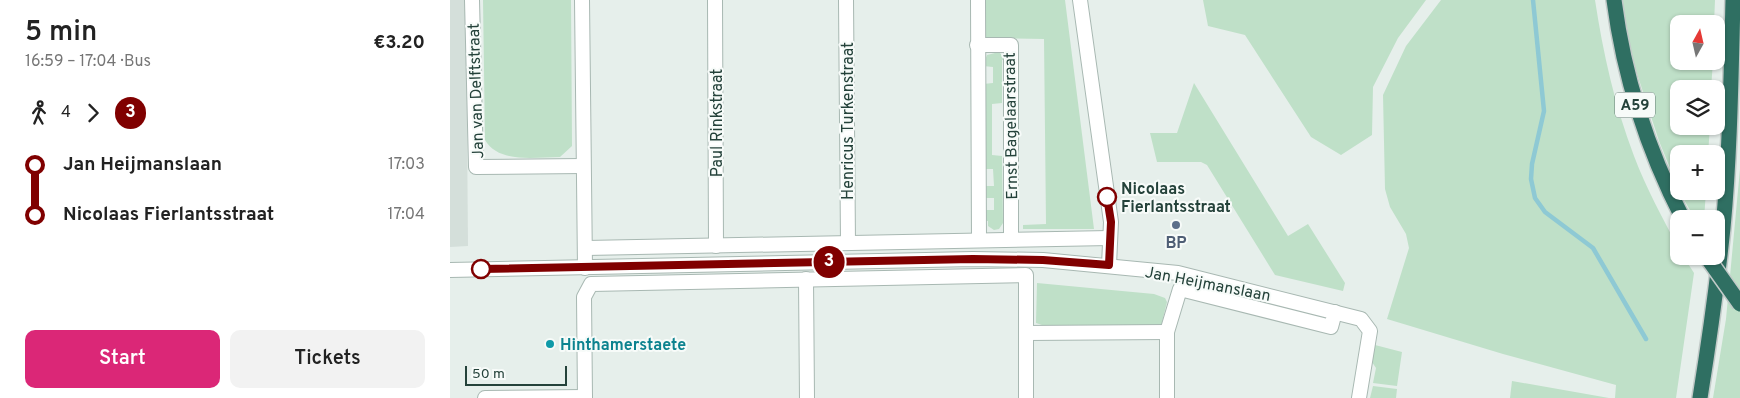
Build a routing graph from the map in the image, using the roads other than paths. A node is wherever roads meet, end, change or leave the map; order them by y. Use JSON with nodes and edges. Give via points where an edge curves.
{"nodes":[{"id":1,"x":472,"y":0,"type":"edge"},
{"id":2,"x":582,"y":0,"type":"edge"},
{"id":3,"x":715,"y":0,"type":"edge"},
{"id":4,"x":846,"y":0,"type":"edge"},
{"id":5,"x":978,"y":0,"type":"edge"},
{"id":6,"x":1080,"y":0,"type":"edge"},
{"id":7,"x":1614,"y":0,"type":"edge"},
{"id":8,"x":1733,"y":0,"type":"edge"},
{"id":9,"x":977,"y":45,"type":"junction"},
{"id":10,"x":583,"y":166,"type":"junction"},
{"id":11,"x":1679,"y":210,"type":"edge"},
{"id":12,"x":1110,"y":238,"type":"junction"},
{"id":13,"x":980,"y":239,"type":"junction"},
{"id":14,"x":1011,"y":239,"type":"junction"},
{"id":15,"x":848,"y":243,"type":"junction"},
{"id":16,"x":716,"y":246,"type":"junction"},
{"id":17,"x":586,"y":248,"type":"junction"},
{"id":18,"x":1109,"y":265,"type":"junction"},
{"id":19,"x":1712,"y":265,"type":"edge"},
{"id":20,"x":585,"y":268,"type":"junction"},
{"id":21,"x":450,"y":270,"type":"edge"},
{"id":22,"x":806,"y":279,"type":"junction"},
{"id":23,"x":1740,"y":304,"type":"edge"},
{"id":24,"x":1335,"y":312,"type":"junction"},
{"id":25,"x":1167,"y":332,"type":"junction"},
{"id":26,"x":1026,"y":333,"type":"junction"},
{"id":27,"x":544,"y":397,"type":"edge"},
{"id":28,"x":485,"y":398,"type":"edge"},
{"id":29,"x":585,"y":398,"type":"edge"},
{"id":30,"x":807,"y":398,"type":"edge"},
{"id":31,"x":1026,"y":398,"type":"edge"},
{"id":32,"x":1168,"y":398,"type":"edge"},
{"id":33,"x":1359,"y":398,"type":"edge"},
{"id":34,"x":1700,"y":398,"type":"edge"}],
"edges":[{"from":1,"to":10,"type":"street","name":"Jan van Delftstraat","via":[[476,167]]},
{"from":2,"to":10,"type":"street"},
{"from":3,"to":16,"type":"street","name":"Paul Rinkstraat"},
{"from":4,"to":15,"type":"street","name":"Henricus Turkenstraat"},
{"from":5,"to":9,"type":"street","name":"Ernst Bagelaarstraat"},
{"from":6,"to":12,"type":"street","via":[[1111,222]]},
{"from":7,"to":11,"type":"highway","number":"A59","via":[[1634,100],[1650,148]]},
{"from":8,"to":34,"type":"highway","via":[[1723,227]]},
{"from":9,"to":13,"type":"street","name":"Ernst Bagelaarstraat"},
{"from":9,"to":14,"type":"street","name":"Ernst Bagelaarstraat","via":[[1011,45]]},
{"from":10,"to":17,"type":"street"},
{"from":12,"to":14,"type":"street"},
{"from":12,"to":18,"type":"street"},
{"from":13,"to":14,"type":"street"},
{"from":13,"to":15,"type":"street"},
{"from":15,"to":16,"type":"street"},
{"from":16,"to":17,"type":"street"},
{"from":17,"to":20,"type":"street"},
{"from":18,"to":20,"type":"street","name":"Jan Heijmanslaan","via":[[973,259]]},
{"from":18,"to":24,"type":"street","name":"Jan Heijmanslaan","via":[[1178,273]]},
{"from":19,"to":23,"type":"highway","bridge":true},
{"from":20,"to":21,"type":"street","name":"Jan Heijmanslaan"},
{"from":22,"to":26,"type":"street","via":[[1026,275]]},
{"from":22,"to":29,"type":"street","via":[[591,284],[584,297]]},
{"from":22,"to":30,"type":"street"},
{"from":24,"to":25,"type":"street","name":"Jan Heijmanslaan","via":[[1331,327],[1180,289]]},
{"from":24,"to":33,"type":"street","name":"Jan Heijmanslaan","via":[[1361,319],[1370,331]]},
{"from":25,"to":26,"type":"street"},
{"from":25,"to":32,"type":"street"},
{"from":26,"to":31,"type":"street"},
{"from":27,"to":28,"type":"street"},
{"from":27,"to":29,"type":"street"}]}
